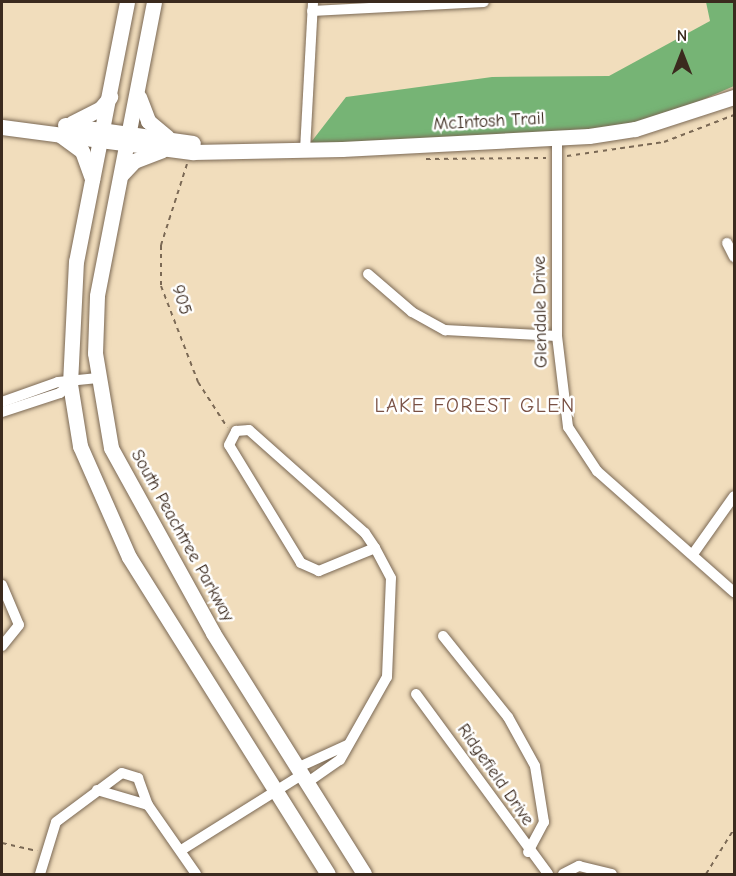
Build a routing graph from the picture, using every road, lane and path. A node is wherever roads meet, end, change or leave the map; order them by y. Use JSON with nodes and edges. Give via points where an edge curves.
{"nodes":[{"id":1,"x":127,"y":2,"type":"edge"},
{"id":2,"x":154,"y":2,"type":"edge"},
{"id":3,"x":484,"y":2,"type":"edge"},
{"id":4,"x":312,"y":6,"type":"edge"},
{"id":5,"x":138,"y":92,"type":"junction"},
{"id":6,"x":110,"y":96,"type":"junction"},
{"id":7,"x":735,"y":97,"type":"edge"},
{"id":8,"x":4,"y":127,"type":"edge"},
{"id":9,"x":53,"y":128,"type":"junction"},
{"id":10,"x":103,"y":134,"type":"junction"},
{"id":11,"x":129,"y":138,"type":"junction"},
{"id":12,"x":557,"y":138,"type":"junction"},
{"id":13,"x":170,"y":144,"type":"junction"},
{"id":14,"x":305,"y":150,"type":"junction"},
{"id":15,"x":188,"y":162,"type":"dead end"},
{"id":16,"x":122,"y":174,"type":"junction"},
{"id":17,"x":92,"y":184,"type":"junction"},
{"id":18,"x":727,"y":243,"type":"dead end"},
{"id":19,"x":735,"y":257,"type":"edge"},
{"id":20,"x":368,"y":274,"type":"dead end"},
{"id":21,"x":557,"y":336,"type":"junction"},
{"id":22,"x":98,"y":378,"type":"junction"},
{"id":23,"x":70,"y":384,"type":"junction"},
{"id":24,"x":2,"y":402,"type":"edge"},
{"id":25,"x":2,"y":412,"type":"edge"},
{"id":26,"x":231,"y":438,"type":"junction"},
{"id":27,"x":735,"y":496,"type":"edge"},
{"id":28,"x":375,"y":548,"type":"junction"},
{"id":29,"x":693,"y":554,"type":"junction"},
{"id":30,"x":2,"y":585,"type":"edge"},
{"id":31,"x":735,"y":592,"type":"edge"},
{"id":32,"x":443,"y":636,"type":"dead end"},
{"id":33,"x":2,"y":646,"type":"edge"},
{"id":34,"x":416,"y":694,"type":"dead end"},
{"id":35,"x":347,"y":745,"type":"junction"},
{"id":36,"x":304,"y":774,"type":"junction"},
{"id":37,"x":97,"y":790,"type":"junction"},
{"id":38,"x":276,"y":791,"type":"junction"},
{"id":39,"x":148,"y":805,"type":"junction"},
{"id":40,"x":735,"y":828,"type":"edge"},
{"id":41,"x":2,"y":843,"type":"edge"},
{"id":42,"x":183,"y":849,"type":"junction"},
{"id":43,"x":528,"y":852,"type":"junction"},
{"id":44,"x":45,"y":853,"type":"junction"},
{"id":45,"x":40,"y":874,"type":"edge"},
{"id":46,"x":196,"y":874,"type":"edge"},
{"id":47,"x":328,"y":874,"type":"edge"},
{"id":48,"x":364,"y":874,"type":"edge"},
{"id":49,"x":548,"y":874,"type":"edge"},
{"id":50,"x":563,"y":874,"type":"edge"},
{"id":51,"x":612,"y":874,"type":"edge"},
{"id":52,"x":706,"y":874,"type":"edge"}],
"edges":[{"from":1,"to":6,"type":"main road"},
{"from":2,"to":5,"type":"main road","name":"South Peachtree Parkway"},
{"from":3,"to":4,"type":"street"},
{"from":4,"to":14,"type":"street"},
{"from":5,"to":11,"type":"main road","name":"South Peachtree Parkway"},
{"from":5,"to":13,"type":"main road","via":[[148,121]]},
{"from":6,"to":9,"type":"main road","via":[[86,119]]},
{"from":6,"to":10,"type":"main road"},
{"from":7,"to":12,"type":"main road","name":"McIntosh Trail","via":[[635,129]]},
{"from":8,"to":9,"type":"main road","name":"McIntosh Trail"},
{"from":9,"to":10,"type":"main road","name":"McIntosh Trail"},
{"from":9,"to":17,"type":"main road","via":[[82,151]]},
{"from":10,"to":11,"type":"main road","name":"McIntosh Trail"},
{"from":10,"to":17,"type":"main road"},
{"from":11,"to":13,"type":"main road","name":"McIntosh Trail"},
{"from":11,"to":16,"type":"main road","name":"South Peachtree Parkway"},
{"from":12,"to":14,"type":"main road","name":"McIntosh Trail"},
{"from":12,"to":21,"type":"street","name":"Glendale Drive"},
{"from":13,"to":14,"type":"main road","name":"McIntosh Trail"},
{"from":13,"to":16,"type":"main road","via":[[134,161]]},
{"from":15,"to":26,"type":"path","name":"905","via":[[161,245],[161,286],[198,382]]},
{"from":16,"to":22,"type":"main road","name":"South Peachtree Parkway","via":[[97,296]]},
{"from":17,"to":23,"type":"main road","via":[[76,261]]},
{"from":18,"to":19,"type":"street"},
{"from":20,"to":21,"type":"street","via":[[412,312],[445,330]]},
{"from":21,"to":29,"type":"street","name":"Glendale Drive","via":[[563,410],[575,443],[597,471]]},
{"from":22,"to":23,"type":"street"},
{"from":22,"to":36,"type":"main road","name":"South Peachtree Parkway","via":[[111,448],[128,487],[213,633]]},
{"from":23,"to":24,"type":"street","via":[[58,382]]},
{"from":23,"to":25,"type":"street","via":[[60,393]]},
{"from":23,"to":38,"type":"main road","via":[[81,446],[129,557]]},
{"from":26,"to":28,"type":"street","via":[[236,431],[249,430],[365,533]]},
{"from":26,"to":28,"type":"street","via":[[229,445],[301,563],[319,571]]},
{"from":27,"to":29,"type":"street"},
{"from":28,"to":35,"type":"street","via":[[391,578],[387,677]]},
{"from":29,"to":31,"type":"street","name":"Glendale Drive"},
{"from":30,"to":33,"type":"street","via":[[19,625]]},
{"from":32,"to":43,"type":"street","via":[[508,717],[535,766],[544,822]]},
{"from":34,"to":43,"type":"street","name":"Ridgefield Drive","via":[[473,766]]},
{"from":35,"to":36,"type":"street"},
{"from":35,"to":36,"type":"street","via":[[340,760]]},
{"from":36,"to":38,"type":"street"},
{"from":36,"to":48,"type":"main road","name":"South Peachtree Parkway"},
{"from":37,"to":39,"type":"street"},
{"from":37,"to":39,"type":"street","via":[[114,776],[132,774]]},
{"from":37,"to":44,"type":"street","via":[[57,822]]},
{"from":38,"to":42,"type":"street"},
{"from":38,"to":47,"type":"main road"},
{"from":39,"to":42,"type":"street"},
{"from":40,"to":52,"type":"path"},
{"from":41,"to":44,"type":"path"},
{"from":42,"to":46,"type":"street"},
{"from":43,"to":49,"type":"street","name":"Ridgefield Drive"},
{"from":44,"to":45,"type":"street"},
{"from":50,"to":51,"type":"street","via":[[593,866]]}]}
